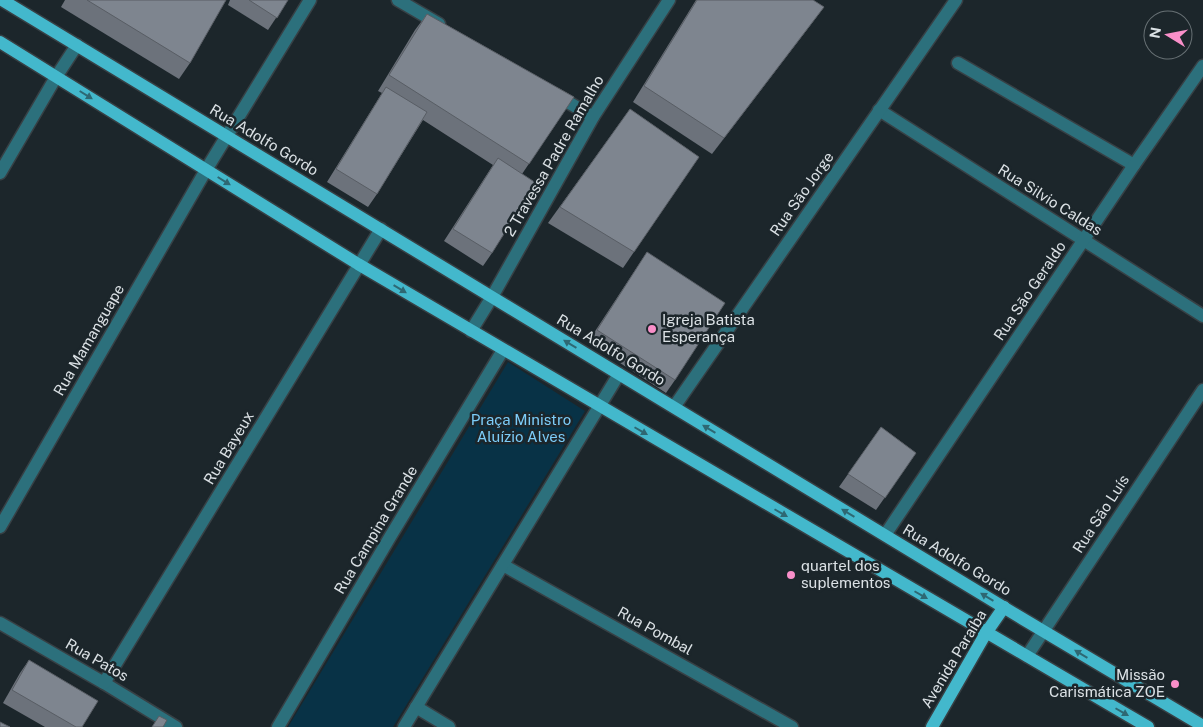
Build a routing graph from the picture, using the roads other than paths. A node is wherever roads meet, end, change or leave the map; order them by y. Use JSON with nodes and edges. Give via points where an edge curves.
{"nodes":[{"id":1,"x":2,"y":0,"type":"edge"},
{"id":2,"x":310,"y":0,"type":"edge"},
{"id":3,"x":398,"y":0,"type":"edge"},
{"id":4,"x":669,"y":0,"type":"edge"},
{"id":5,"x":956,"y":0,"type":"edge"},
{"id":6,"x":449,"y":30,"type":"edge"},
{"id":7,"x":0,"y":42,"type":"edge"},
{"id":8,"x":77,"y":45,"type":"junction"},
{"id":9,"x":958,"y":63,"type":"dead end"},
{"id":10,"x":1203,"y":66,"type":"edge"},
{"id":11,"x":56,"y":76,"type":"junction"},
{"id":12,"x":542,"y":86,"type":"edge"},
{"id":13,"x":879,"y":110,"type":"junction"},
{"id":14,"x":593,"y":117,"type":"junction"},
{"id":15,"x":227,"y":136,"type":"junction"},
{"id":16,"x":1134,"y":165,"type":"junction"},
{"id":17,"x":206,"y":170,"type":"junction"},
{"id":18,"x":0,"y":172,"type":"edge"},
{"id":19,"x":380,"y":229,"type":"junction"},
{"id":20,"x":1083,"y":240,"type":"junction"},
{"id":21,"x":358,"y":264,"type":"junction"},
{"id":22,"x":492,"y":297,"type":"junction"},
{"id":23,"x":1203,"y":316,"type":"edge"},
{"id":24,"x":471,"y":331,"type":"junction"},
{"id":25,"x":503,"y":350,"type":"junction"},
{"id":26,"x":619,"y":374,"type":"junction"},
{"id":27,"x":1203,"y":390,"type":"edge"},
{"id":28,"x":599,"y":406,"type":"junction"},
{"id":29,"x":674,"y":407,"type":"junction"},
{"id":30,"x":0,"y":527,"type":"edge"},
{"id":31,"x":885,"y":535,"type":"junction"},
{"id":32,"x":502,"y":565,"type":"junction"},
{"id":33,"x":1004,"y":607,"type":"junction"},
{"id":34,"x":0,"y":624,"type":"edge"},
{"id":35,"x":1044,"y":632,"type":"junction"},
{"id":36,"x":986,"y":633,"type":"junction"},
{"id":37,"x":1027,"y":656,"type":"junction"},
{"id":38,"x":104,"y":683,"type":"junction"},
{"id":39,"x":416,"y":707,"type":"junction"},
{"id":40,"x":1203,"y":726,"type":"edge"},
{"id":41,"x":176,"y":727,"type":"edge"},
{"id":42,"x":278,"y":727,"type":"edge"},
{"id":43,"x":404,"y":727,"type":"edge"},
{"id":44,"x":449,"y":727,"type":"edge"},
{"id":45,"x":792,"y":727,"type":"edge"},
{"id":46,"x":932,"y":727,"type":"edge"},
{"id":47,"x":1148,"y":727,"type":"edge"}],
"edges":[{"from":1,"to":8,"type":"main road","name":"Rua Adolfo Gordo"},
{"from":2,"to":15,"type":"street","name":"Rua Mamanguape"},
{"from":3,"to":6,"type":"street"},
{"from":4,"to":14,"type":"street","name":"2 Travessa Padre Ramalho"},
{"from":5,"to":13,"type":"street","name":"Rua São Jorge"},
{"from":7,"to":11,"type":"main road"},
{"from":8,"to":11,"type":"street"},
{"from":8,"to":15,"type":"main road","name":"Rua Adolfo Gordo"},
{"from":9,"to":16,"type":"street"},
{"from":10,"to":16,"type":"street","name":"Rua São Geraldo"},
{"from":11,"to":17,"type":"main road","one_way":true},
{"from":11,"to":18,"type":"street"},
{"from":12,"to":14,"type":"street"},
{"from":13,"to":20,"type":"street","name":"Rua Silvio Caldas"},
{"from":13,"to":29,"type":"street","name":"Rua São Jorge"},
{"from":14,"to":22,"type":"street","name":"2 Travessa Padre Ramalho"},
{"from":15,"to":17,"type":"street","name":"Rua Mamanguape"},
{"from":15,"to":19,"type":"main road","name":"Rua Adolfo Gordo"},
{"from":16,"to":20,"type":"street","name":"Rua São Geraldo"},
{"from":17,"to":21,"type":"main road","one_way":true},
{"from":17,"to":30,"type":"street","name":"Rua Mamanguape"},
{"from":19,"to":21,"type":"street","name":"Rua Bayeux"},
{"from":19,"to":22,"type":"main road","name":"Rua Adolfo Gordo"},
{"from":20,"to":23,"type":"street","name":"Rua Silvio Caldas"},
{"from":20,"to":31,"type":"street","name":"Rua São Geraldo"},
{"from":21,"to":24,"type":"main road","one_way":true},
{"from":21,"to":38,"type":"street","name":"Rua Bayeux"},
{"from":22,"to":24,"type":"street","name":"2 Travessa Padre Ramalho"},
{"from":26,"to":22,"type":"main road","name":"Rua Adolfo Gordo","one_way":true},
{"from":24,"to":25,"type":"main road"},
{"from":25,"to":28,"type":"main road"},
{"from":25,"to":42,"type":"street","name":"Rua Campina Grande"},
{"from":26,"to":28,"type":"street"},
{"from":26,"to":29,"type":"main road","name":"Rua Adolfo Gordo"},
{"from":27,"to":35,"type":"street","name":"Rua São Luís"},
{"from":28,"to":32,"type":"street"},
{"from":28,"to":36,"type":"main road","one_way":true},
{"from":31,"to":29,"type":"main road","name":"Rua Adolfo Gordo","one_way":true},
{"from":33,"to":31,"type":"main road","name":"Rua Adolfo Gordo","one_way":true},
{"from":32,"to":39,"type":"street"},
{"from":32,"to":45,"type":"street","name":"Rua Pombal"},
{"from":33,"to":35,"type":"main road","name":"Rua Adolfo Gordo"},
{"from":33,"to":36,"type":"main road","name":"Avenida Paraíba"},
{"from":34,"to":38,"type":"street","name":"Rua Patos"},
{"from":35,"to":37,"type":"street","name":"Rua São Luís"},
{"from":40,"to":35,"type":"main road","name":"Rua Adolfo Gordo","one_way":true},
{"from":36,"to":37,"type":"main road"},
{"from":36,"to":46,"type":"main road","name":"Avenida Paraíba"},
{"from":37,"to":47,"type":"main road","one_way":true},
{"from":38,"to":41,"type":"street","name":"Rua Patos"},
{"from":39,"to":43,"type":"street"},
{"from":39,"to":44,"type":"street"}]}
